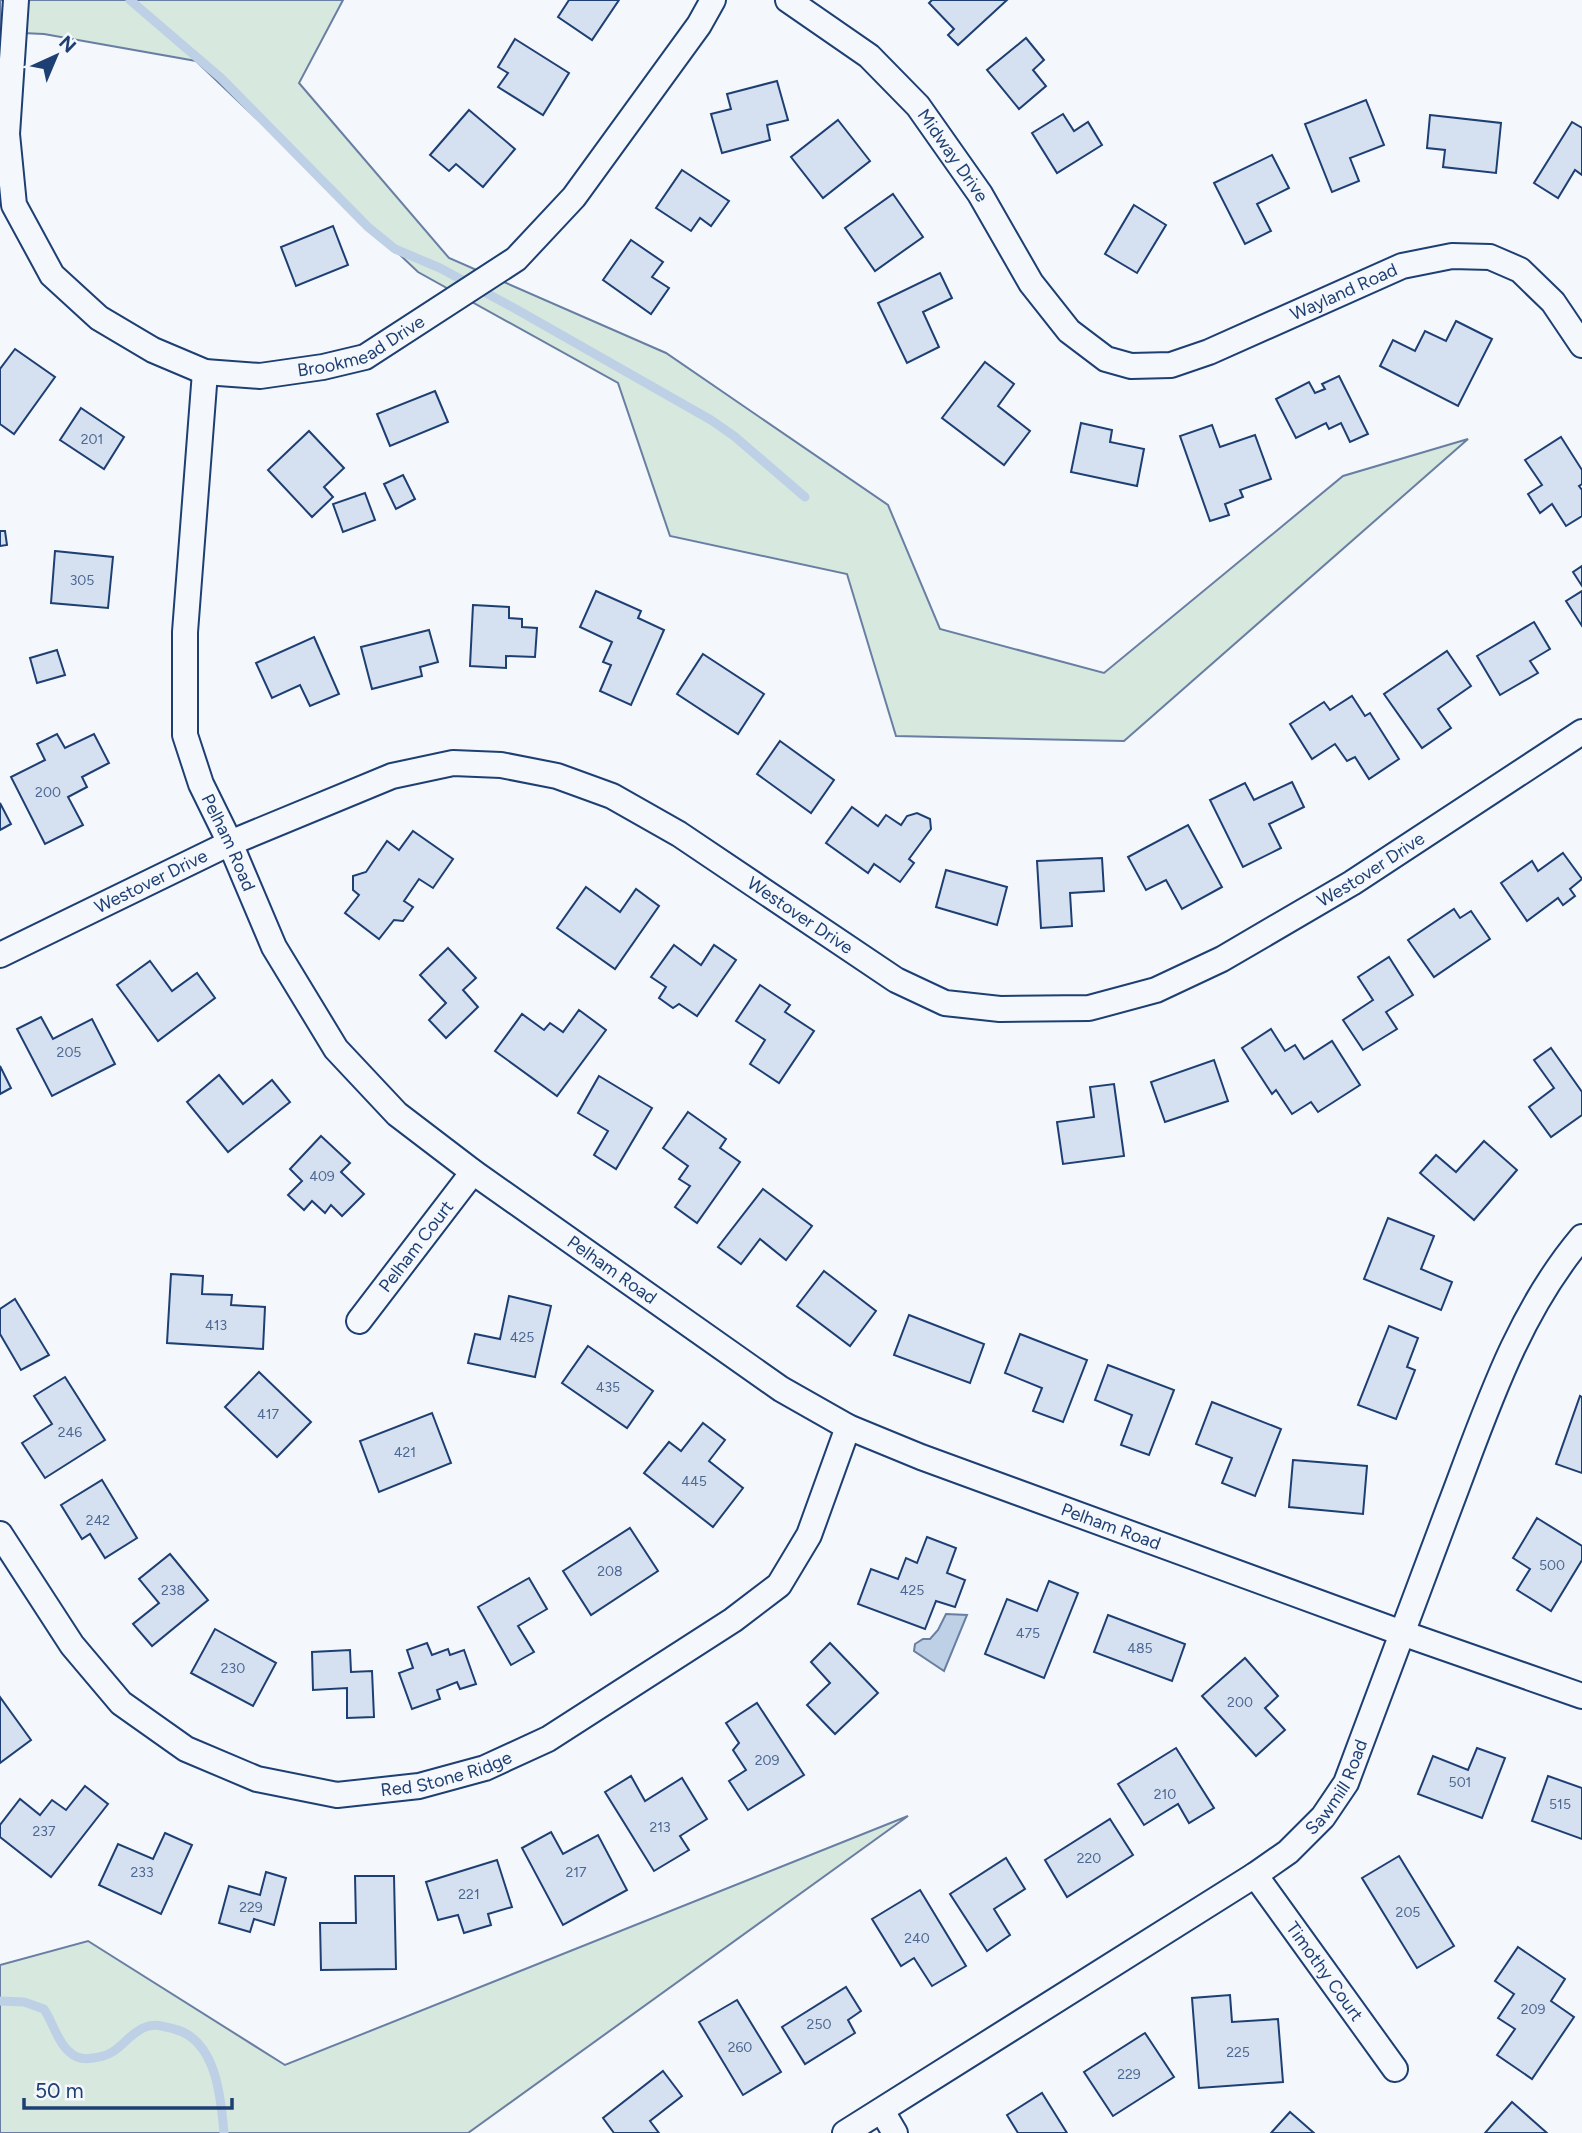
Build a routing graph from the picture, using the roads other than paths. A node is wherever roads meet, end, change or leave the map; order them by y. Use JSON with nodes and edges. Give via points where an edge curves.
{"nodes":[{"id":1,"x":16,"y":0,"type":"edge"},
{"id":2,"x":713,"y":0,"type":"edge"},
{"id":3,"x":789,"y":0,"type":"edge"},
{"id":4,"x":4,"y":136,"type":"edge"},
{"id":5,"x":1084,"y":342,"type":"joint"},
{"id":6,"x":1582,"y":345,"type":"edge"},
{"id":7,"x":205,"y":372,"type":"junction"},
{"id":8,"x":1582,"y":732,"type":"edge"},
{"id":9,"x":230,"y":843,"type":"junction"},
{"id":10,"x":0,"y":955,"type":"edge"},
{"id":11,"x":473,"y":1172,"type":"junction"},
{"id":12,"x":1582,"y":1237,"type":"edge"},
{"id":13,"x":359,"y":1321,"type":"dead end"},
{"id":14,"x":848,"y":1427,"type":"junction"},
{"id":15,"x":0,"y":1534,"type":"edge"},
{"id":16,"x":1402,"y":1633,"type":"junction"},
{"id":17,"x":1582,"y":1696,"type":"edge"},
{"id":18,"x":1255,"y":1875,"type":"junction"},
{"id":19,"x":1395,"y":2069,"type":"dead end"},
{"id":20,"x":882,"y":2111,"type":"junction"},
{"id":21,"x":845,"y":2133,"type":"edge"},
{"id":22,"x":895,"y":2133,"type":"edge"}],
"edges":[{"from":1,"to":4,"type":"street","name":"Brookmead Drive"},
{"from":2,"to":7,"type":"street","name":"Brookmead Drive","via":[[574,197],[516,259],[365,356],[260,376]]},
{"from":3,"to":5,"type":"street","name":"Midway Drive","via":[[869,56],[918,106],[980,194],[1031,283],[1069,331]]},
{"from":4,"to":7,"type":"street","name":"Brookmead Drive","via":[[14,205],[52,275],[99,318],[153,350]]},
{"from":5,"to":6,"type":"street","name":"Wayland Road","via":[[1106,359],[1132,366],[1171,365],[1402,266],[1452,256],[1490,257],[1520,270],[1553,302]]},
{"from":7,"to":9,"type":"street","name":"Pelham Road","via":[[185,632],[185,735],[201,784]]},
{"from":8,"to":9,"type":"street","name":"Westover Drive","via":[[1352,883],[1222,959],[1156,990],[1089,1008],[1000,1009],[945,1003],[896,980],[679,834],[612,796],[557,776],[501,765],[453,763],[392,776]]},
{"from":9,"to":10,"type":"street","name":"Westover Drive"},
{"from":9,"to":11,"type":"street","name":"Pelham Road","via":[[274,947],[336,1049],[397,1114]]},
{"from":11,"to":13,"type":"street","name":"Pelham Court"},
{"from":11,"to":14,"type":"street","name":"Pelham Road","via":[[781,1389]]},
{"from":12,"to":16,"type":"street","name":"Sawmill Road","via":[[1534,1306],[1499,1377]]},
{"from":14,"to":15,"type":"street","name":"Red Stone Ridge","via":[[809,1535],[779,1585],[733,1620],[548,1739],[485,1768],[419,1786],[337,1795],[257,1779],[186,1749],[121,1703],[72,1645]]},
{"from":14,"to":16,"type":"street","name":"Pelham Road"},
{"from":16,"to":17,"type":"street","name":"Pelham Road"},
{"from":16,"to":18,"type":"street","name":"Sawmill Road","via":[[1346,1783],[1323,1817],[1288,1852]]},
{"from":18,"to":19,"type":"street","name":"Timothy Court"},
{"from":18,"to":20,"type":"street","name":"Sawmill Road"},
{"from":20,"to":21,"type":"street","name":"Sawmill Road"},
{"from":20,"to":22,"type":"street"}]}
